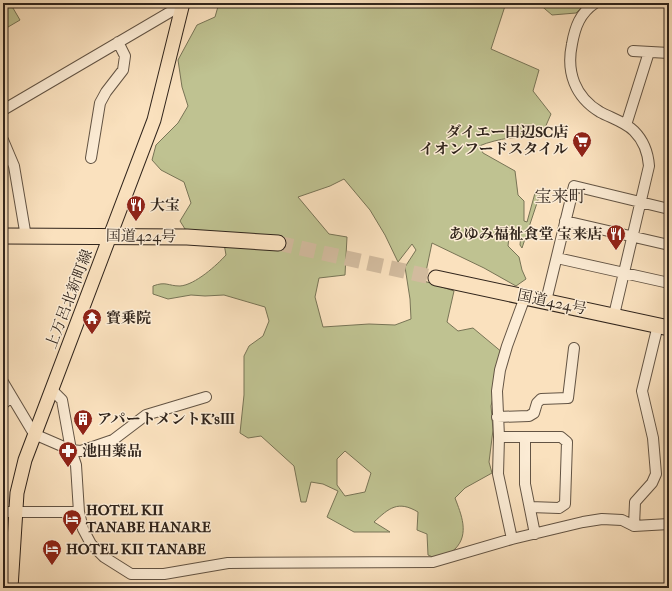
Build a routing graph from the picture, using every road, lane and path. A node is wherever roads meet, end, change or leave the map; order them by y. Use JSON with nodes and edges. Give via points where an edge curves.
{"nodes":[{"id":1,"x":595,"y":3,"type":"edge"},
{"id":2,"x":183,"y":4,"type":"edge"},
{"id":3,"x":118,"y":42,"type":"junction"},
{"id":4,"x":633,"y":51,"type":"dead end"},
{"id":5,"x":648,"y":52,"type":"junction"},
{"id":6,"x":669,"y":53,"type":"edge"},
{"id":7,"x":3,"y":110,"type":"edge"},
{"id":8,"x":626,"y":125,"type":"junction"},
{"id":9,"x":3,"y":140,"type":"edge"},
{"id":10,"x":91,"y":158,"type":"dead end"},
{"id":11,"x":642,"y":203,"type":"junction"},
{"id":12,"x":669,"y":209,"type":"edge"},
{"id":13,"x":565,"y":221,"type":"junction"},
{"id":14,"x":3,"y":236,"type":"edge"},
{"id":15,"x":110,"y":236,"type":"junction"},
{"id":16,"x":633,"y":236,"type":"junction"},
{"id":17,"x":26,"y":237,"type":"junction"},
{"id":18,"x":278,"y":243,"type":"tunnel mouth"},
{"id":19,"x":669,"y":245,"type":"edge"},
{"id":20,"x":556,"y":258,"type":"junction"},
{"id":21,"x":624,"y":273,"type":"junction"},
{"id":22,"x":436,"y":278,"type":"tunnel mouth"},
{"id":23,"x":669,"y":283,"type":"edge"},
{"id":24,"x":525,"y":297,"type":"junction"},
{"id":25,"x":546,"y":301,"type":"junction"},
{"id":26,"x":614,"y":315,"type":"junction"},
{"id":27,"x":663,"y":326,"type":"edge"},
{"id":28,"x":574,"y":348,"type":"dead end"},
{"id":29,"x":3,"y":382,"type":"edge"},
{"id":30,"x":51,"y":389,"type":"junction"},
{"id":31,"x":12,"y":397,"type":"junction"},
{"id":32,"x":206,"y":397,"type":"dead end"},
{"id":33,"x":3,"y":404,"type":"edge"},
{"id":34,"x":497,"y":417,"type":"junction"},
{"id":35,"x":34,"y":434,"type":"junction"},
{"id":36,"x":499,"y":437,"type":"junction"},
{"id":37,"x":525,"y":437,"type":"junction"},
{"id":38,"x":71,"y":450,"type":"junction"},
{"id":39,"x":530,"y":507,"type":"junction"},
{"id":40,"x":9,"y":512,"type":"edge"},
{"id":41,"x":79,"y":512,"type":"junction"},
{"id":42,"x":669,"y":524,"type":"edge"},
{"id":43,"x":634,"y":526,"type":"junction"},
{"id":44,"x":535,"y":534,"type":"junction"},
{"id":45,"x":512,"y":539,"type":"junction"},
{"id":46,"x":8,"y":551,"type":"edge"},
{"id":47,"x":11,"y":588,"type":"edge"}],
"edges":[{"from":1,"to":8,"type":"street","via":[[579,19],[574,33],[569,66],[572,78],[586,102]]},
{"from":2,"to":3,"type":"street"},
{"from":2,"to":15,"type":"main road","name":"上万呂北新町線","via":[[154,120]]},
{"from":3,"to":7,"type":"street"},
{"from":3,"to":10,"type":"street","via":[[125,56],[123,70],[100,104]]},
{"from":4,"to":5,"type":"street"},
{"from":5,"to":6,"type":"street"},
{"from":5,"to":8,"type":"street"},
{"from":8,"to":11,"type":"street","via":[[643,141],[648,153],[649,166]]},
{"from":9,"to":17,"type":"street","via":[[14,166]]},
{"from":11,"to":12,"type":"street"},
{"from":11,"to":13,"type":"street","via":[[574,186]]},
{"from":11,"to":16,"type":"street"},
{"from":13,"to":16,"type":"street"},
{"from":13,"to":20,"type":"street"},
{"from":14,"to":17,"type":"highway","name":"国道424号"},
{"from":15,"to":17,"type":"highway","name":"国道424号"},
{"from":15,"to":18,"type":"highway","name":"国道424号","via":[[187,237]]},
{"from":15,"to":30,"type":"main road","name":"上万呂北新町線"},
{"from":16,"to":19,"type":"street"},
{"from":16,"to":21,"type":"street"},
{"from":20,"to":21,"type":"street"},
{"from":20,"to":25,"type":"street"},
{"from":21,"to":23,"type":"street"},
{"from":21,"to":26,"type":"street"},
{"from":22,"to":24,"type":"highway","name":"国道424号"},
{"from":24,"to":25,"type":"highway","name":"国道424号"},
{"from":24,"to":34,"type":"street","via":[[500,370]]},
{"from":25,"to":26,"type":"highway","name":"国道424号"},
{"from":26,"to":27,"type":"highway","name":"国道424号"},
{"from":27,"to":43,"type":"street","via":[[642,391],[652,438],[656,474],[652,483],[635,502]]},
{"from":28,"to":34,"type":"street","via":[[568,398],[541,400],[537,403],[534,413],[529,416]]},
{"from":29,"to":31,"type":"street"},
{"from":30,"to":35,"type":"main road","name":"上万呂北新町線"},
{"from":30,"to":38,"type":"street","via":[[62,400]]},
{"from":31,"to":33,"type":"street"},
{"from":31,"to":35,"type":"street"},
{"from":32,"to":38,"type":"street","via":[[146,414],[113,440],[81,451]]},
{"from":34,"to":36,"type":"street"},
{"from":35,"to":38,"type":"street"},
{"from":35,"to":40,"type":"main road","name":"上万呂北新町線","via":[[18,493]]},
{"from":36,"to":37,"type":"street"},
{"from":36,"to":45,"type":"street","via":[[498,474]]},
{"from":37,"to":39,"type":"street","via":[[525,484]]},
{"from":37,"to":39,"type":"street","via":[[561,437],[567,442],[565,504],[559,508]]},
{"from":38,"to":41,"type":"street","via":[[76,465]]},
{"from":39,"to":44,"type":"street"},
{"from":40,"to":41,"type":"street"},
{"from":40,"to":46,"type":"main road","name":"上万呂北新町線"},
{"from":41,"to":45,"type":"street","via":[[83,529],[91,544],[104,557],[131,574],[164,574],[228,563],[433,562]]},
{"from":42,"to":43,"type":"street"},
{"from":43,"to":44,"type":"street","via":[[622,520],[602,519]]},
{"from":44,"to":45,"type":"street"},
{"from":46,"to":47,"type":"main road","name":"上万呂北新町線"}]}
